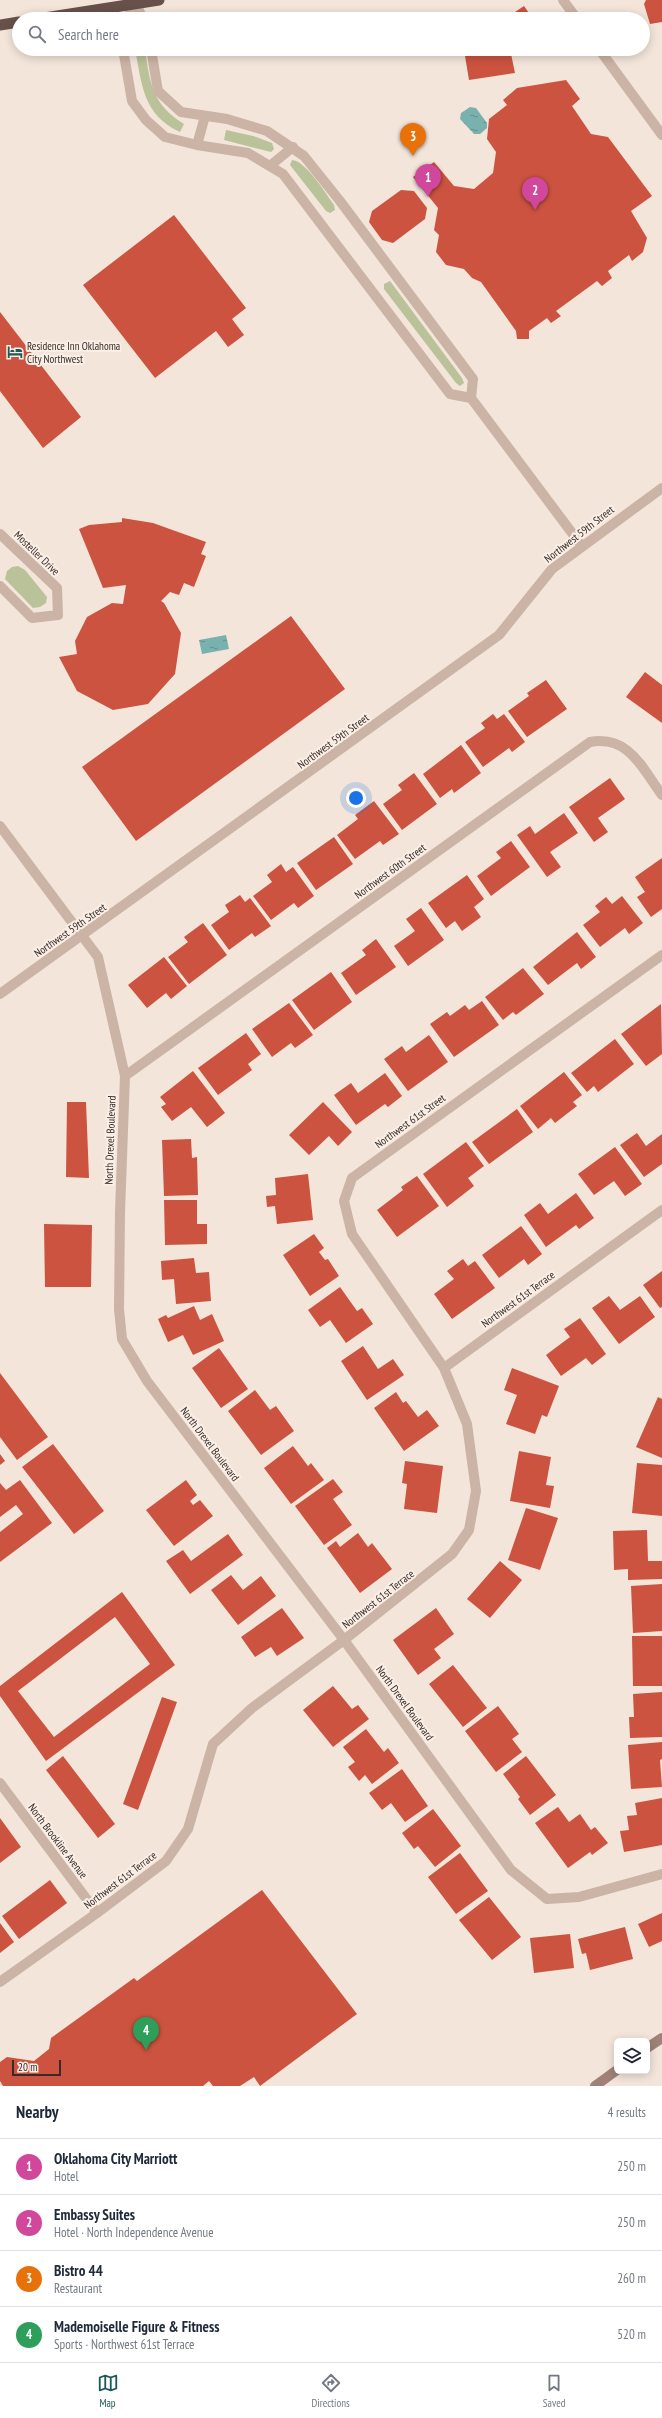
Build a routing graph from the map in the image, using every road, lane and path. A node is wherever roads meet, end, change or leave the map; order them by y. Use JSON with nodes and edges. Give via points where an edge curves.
{"nodes":[{"id":1,"x":159,"y":0,"type":"edge"},
{"id":2,"x":563,"y":0,"type":"edge"},
{"id":3,"x":134,"y":2,"type":"edge"},
{"id":4,"x":78,"y":12,"type":"edge"},
{"id":5,"x":130,"y":12,"type":"edge"},
{"id":6,"x":139,"y":12,"type":"edge"},
{"id":7,"x":572,"y":12,"type":"edge"},
{"id":8,"x":12,"y":23,"type":"edge"},
{"id":9,"x":0,"y":25,"type":"edge"},
{"id":10,"x":124,"y":56,"type":"edge"},
{"id":11,"x":152,"y":56,"type":"edge"},
{"id":12,"x":604,"y":56,"type":"edge"},
{"id":13,"x":204,"y":116,"type":"junction"},
{"id":14,"x":662,"y":135,"type":"edge"},
{"id":15,"x":197,"y":145,"type":"junction"},
{"id":16,"x":293,"y":147,"type":"junction"},
{"id":17,"x":271,"y":166,"type":"junction"},
{"id":18,"x":471,"y":398,"type":"junction"},
{"id":19,"x":662,"y":488,"type":"edge"},
{"id":20,"x":0,"y":534,"type":"edge"},
{"id":21,"x":582,"y":546,"type":"junction"},
{"id":22,"x":0,"y":586,"type":"edge"},
{"id":23,"x":662,"y":795,"type":"edge"},
{"id":24,"x":0,"y":826,"type":"edge"},
{"id":25,"x":83,"y":935,"type":"junction"},
{"id":26,"x":662,"y":955,"type":"edge"},
{"id":27,"x":0,"y":994,"type":"edge"},
{"id":28,"x":124,"y":1076,"type":"junction"},
{"id":29,"x":662,"y":1210,"type":"edge"},
{"id":30,"x":444,"y":1368,"type":"junction"},
{"id":31,"x":344,"y":1640,"type":"junction"},
{"id":32,"x":0,"y":1784,"type":"edge"},
{"id":33,"x":662,"y":1874,"type":"edge"},
{"id":34,"x":98,"y":1913,"type":"junction"},
{"id":35,"x":0,"y":1982,"type":"edge"},
{"id":36,"x":662,"y":2038,"type":"edge"},
{"id":37,"x":650,"y":2046,"type":"edge"},
{"id":38,"x":614,"y":2072,"type":"edge"},
{"id":39,"x":595,"y":2086,"type":"edge"}],
"edges":[{"from":1,"to":3,"type":"highway"},
{"from":2,"to":7,"type":"street"},
{"from":3,"to":4,"type":"highway"},
{"from":3,"to":5,"type":"street"},
{"from":3,"to":6,"type":"street"},
{"from":8,"to":9,"type":"highway"},
{"from":10,"to":15,"type":"street","via":[[132,101],[146,120],[165,137]]},
{"from":11,"to":13,"type":"street","via":[[158,91],[181,112]]},
{"from":12,"to":14,"type":"street"},
{"from":13,"to":15,"type":"street"},
{"from":13,"to":16,"type":"street","via":[[227,119],[267,130]]},
{"from":15,"to":17,"type":"street","via":[[248,153]]},
{"from":16,"to":17,"type":"street"},
{"from":16,"to":18,"type":"street","via":[[304,156],[340,201],[473,379]]},
{"from":17,"to":18,"type":"street","via":[[283,174],[450,394]]},
{"from":18,"to":21,"type":"street"},
{"from":19,"to":21,"type":"street","name":"Northwest 59th Street"},
{"from":20,"to":22,"type":"street","name":"Mosteller Drive","via":[[57,588],[58,615],[32,618]]},
{"from":21,"to":25,"type":"street","name":"Northwest 59th Street","via":[[552,569],[499,635]]},
{"from":23,"to":28,"type":"street","name":"Northwest 60th Street","via":[[632,754],[622,745],[612,741],[590,742]]},
{"from":24,"to":25,"type":"street","name":"North Drexel Boulevard"},
{"from":25,"to":27,"type":"street","name":"Northwest 59th Street"},
{"from":25,"to":28,"type":"street","name":"North Drexel Boulevard","via":[[98,957]]},
{"from":26,"to":30,"type":"street","name":"Northwest 61st Street","via":[[352,1178],[344,1200],[352,1234]]},
{"from":28,"to":31,"type":"street","name":"North Drexel Boulevard","via":[[119,1309],[122,1339],[147,1381]]},
{"from":29,"to":30,"type":"street","name":"Northwest 61st Terrace"},
{"from":30,"to":31,"type":"street","name":"Northwest 61st Terrace","via":[[467,1424],[476,1491],[470,1530],[452,1554]]},
{"from":31,"to":33,"type":"street","name":"North Drexel Boulevard","via":[[511,1870],[547,1899],[579,1897]]},
{"from":31,"to":34,"type":"street","name":"Northwest 61st Terrace","via":[[252,1708],[213,1744],[188,1829],[166,1861]]},
{"from":32,"to":34,"type":"street","name":"North Brookline Avenue"},
{"from":34,"to":35,"type":"street","name":"Northwest 61st Terrace"},
{"from":36,"to":37,"type":"main road"},
{"from":38,"to":39,"type":"main road"}]}
